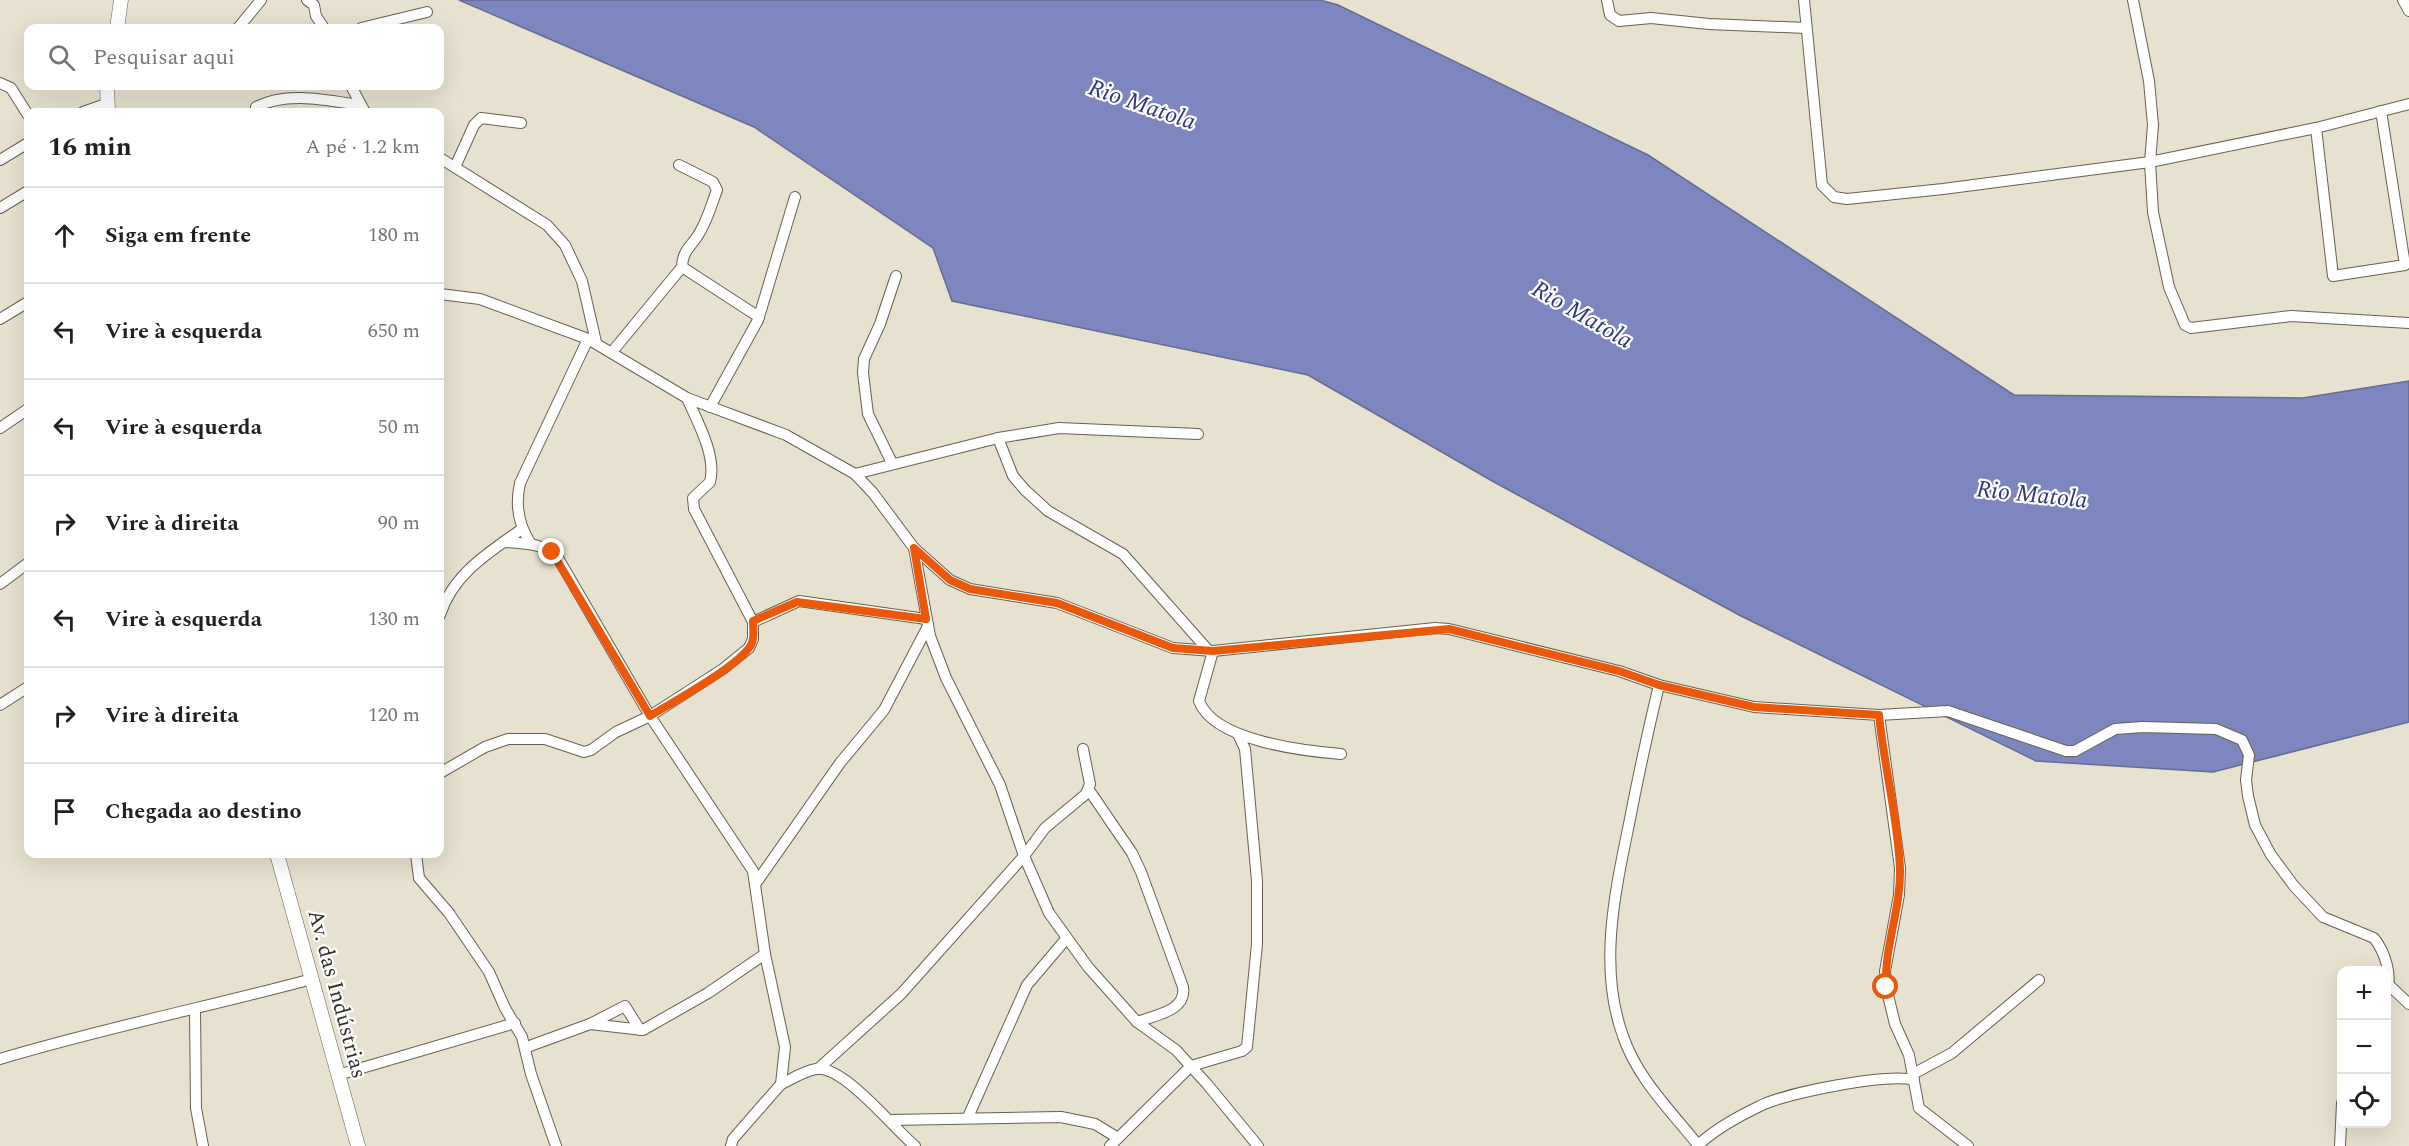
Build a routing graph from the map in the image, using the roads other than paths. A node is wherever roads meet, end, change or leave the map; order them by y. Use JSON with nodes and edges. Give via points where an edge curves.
{"nodes":[{"id":1,"x":121,"y":0,"type":"edge"},
{"id":2,"x":261,"y":0,"type":"edge"},
{"id":3,"x":307,"y":0,"type":"edge"},
{"id":4,"x":1607,"y":0,"type":"edge"},
{"id":5,"x":1804,"y":0,"type":"edge"},
{"id":6,"x":2133,"y":0,"type":"edge"},
{"id":7,"x":2403,"y":0,"type":"edge"},
{"id":8,"x":2409,"y":11,"type":"edge"},
{"id":9,"x":427,"y":12,"type":"dead end"},
{"id":10,"x":118,"y":24,"type":"edge"},
{"id":11,"x":241,"y":24,"type":"edge"},
{"id":12,"x":321,"y":24,"type":"edge"},
{"id":13,"x":378,"y":24,"type":"edge"},
{"id":14,"x":1806,"y":28,"type":"junction"},
{"id":15,"x":0,"y":83,"type":"edge"},
{"id":16,"x":107,"y":90,"type":"edge"},
{"id":17,"x":353,"y":90,"type":"edge"},
{"id":18,"x":2409,"y":105,"type":"edge"},
{"id":19,"x":256,"y":107,"type":"dead end"},
{"id":20,"x":107,"y":108,"type":"edge"},
{"id":21,"x":358,"y":108,"type":"edge"},
{"id":22,"x":362,"y":108,"type":"edge"},
{"id":23,"x":24,"y":109,"type":"edge"},
{"id":24,"x":2381,"y":111,"type":"junction"},
{"id":25,"x":521,"y":123,"type":"dead end"},
{"id":26,"x":2316,"y":128,"type":"junction"},
{"id":27,"x":24,"y":145,"type":"edge"},
{"id":28,"x":0,"y":160,"type":"edge"},
{"id":29,"x":444,"y":160,"type":"edge"},
{"id":30,"x":2150,"y":162,"type":"junction"},
{"id":31,"x":679,"y":165,"type":"dead end"},
{"id":32,"x":455,"y":167,"type":"junction"},
{"id":33,"x":24,"y":193,"type":"edge"},
{"id":34,"x":795,"y":197,"type":"dead end"},
{"id":35,"x":0,"y":208,"type":"edge"},
{"id":36,"x":682,"y":267,"type":"junction"},
{"id":37,"x":896,"y":276,"type":"dead end"},
{"id":38,"x":444,"y":294,"type":"edge"},
{"id":39,"x":24,"y":304,"type":"edge"},
{"id":40,"x":759,"y":317,"type":"junction"},
{"id":41,"x":0,"y":319,"type":"edge"},
{"id":42,"x":2409,"y":323,"type":"edge"},
{"id":43,"x":592,"y":340,"type":"junction"},
{"id":44,"x":612,"y":352,"type":"junction"},
{"id":45,"x":687,"y":398,"type":"junction"},
{"id":46,"x":710,"y":407,"type":"junction"},
{"id":47,"x":24,"y":412,"type":"edge"},
{"id":48,"x":0,"y":428,"type":"edge"},
{"id":49,"x":1198,"y":434,"type":"dead end"},
{"id":50,"x":998,"y":438,"type":"junction"},
{"id":51,"x":892,"y":463,"type":"junction"},
{"id":52,"x":855,"y":474,"type":"junction"},
{"id":53,"x":522,"y":529,"type":"junction"},
{"id":54,"x":504,"y":542,"type":"junction"},
{"id":55,"x":531,"y":544,"type":"junction"},
{"id":56,"x":914,"y":548,"type":"junction"},
{"id":57,"x":24,"y":567,"type":"edge"},
{"id":58,"x":0,"y":584,"type":"edge"},
{"id":59,"x":444,"y":604,"type":"edge"},
{"id":60,"x":753,"y":621,"type":"junction"},
{"id":61,"x":927,"y":622,"type":"junction"},
{"id":62,"x":1211,"y":650,"type":"junction"},
{"id":63,"x":1659,"y":685,"type":"junction"},
{"id":64,"x":24,"y":690,"type":"edge"},
{"id":65,"x":0,"y":705,"type":"edge"},
{"id":66,"x":1879,"y":715,"type":"junction"},
{"id":67,"x":650,"y":716,"type":"junction"},
{"id":68,"x":1238,"y":734,"type":"junction"},
{"id":69,"x":1083,"y":749,"type":"dead end"},
{"id":70,"x":1341,"y":753,"type":"dead end"},
{"id":71,"x":444,"y":771,"type":"edge"},
{"id":72,"x":1089,"y":790,"type":"junction"},
{"id":73,"x":1024,"y":856,"type":"junction"},
{"id":74,"x":278,"y":858,"type":"edge"},
{"id":75,"x":416,"y":858,"type":"edge"},
{"id":76,"x":756,"y":883,"type":"junction"},
{"id":77,"x":1066,"y":939,"type":"junction"},
{"id":78,"x":765,"y":954,"type":"junction"},
{"id":79,"x":2386,"y":966,"type":"edge"},
{"id":80,"x":312,"y":980,"type":"junction"},
{"id":81,"x":2039,"y":980,"type":"dead end"},
{"id":82,"x":2391,"y":991,"type":"edge"},
{"id":83,"x":2409,"y":1004,"type":"edge"},
{"id":84,"x":195,"y":1010,"type":"junction"},
{"id":85,"x":1137,"y":1022,"type":"junction"},
{"id":86,"x":515,"y":1023,"type":"junction"},
{"id":87,"x":590,"y":1024,"type":"junction"},
{"id":88,"x":640,"y":1030,"type":"junction"},
{"id":89,"x":527,"y":1047,"type":"junction"},
{"id":90,"x":0,"y":1059,"type":"edge"},
{"id":91,"x":1191,"y":1066,"type":"junction"},
{"id":92,"x":818,"y":1068,"type":"junction"},
{"id":93,"x":338,"y":1075,"type":"junction"},
{"id":94,"x":1913,"y":1077,"type":"junction"},
{"id":95,"x":781,"y":1084,"type":"junction"},
{"id":96,"x":968,"y":1117,"type":"junction"},
{"id":97,"x":890,"y":1120,"type":"junction"},
{"id":98,"x":2341,"y":1128,"type":"edge"},
{"id":99,"x":1114,"y":1142,"type":"edge"},
{"id":100,"x":1698,"y":1145,"type":"edge"},
{"id":101,"x":203,"y":1146,"type":"edge"},
{"id":102,"x":358,"y":1146,"type":"edge"},
{"id":103,"x":556,"y":1146,"type":"edge"},
{"id":104,"x":731,"y":1146,"type":"edge"},
{"id":105,"x":915,"y":1146,"type":"edge"},
{"id":106,"x":1258,"y":1146,"type":"edge"},
{"id":107,"x":1968,"y":1146,"type":"edge"},
{"id":108,"x":2340,"y":1146,"type":"edge"}],
"edges":[{"from":1,"to":10,"type":"street"},
{"from":2,"to":11,"type":"street"},
{"from":3,"to":12,"type":"street","via":[[314,5]]},
{"from":4,"to":14,"type":"street","via":[[1610,15],[1619,21],[1651,18]]},
{"from":5,"to":14,"type":"street"},
{"from":6,"to":30,"type":"street","via":[[2150,81]]},
{"from":7,"to":8,"type":"street"},
{"from":9,"to":13,"type":"street"},
{"from":14,"to":30,"type":"street","via":[[1822,185],[1834,197],[1943,189]]},
{"from":15,"to":23,"type":"street","via":[[11,88]]},
{"from":16,"to":20,"type":"street"},
{"from":17,"to":22,"type":"street"},
{"from":18,"to":24,"type":"street"},
{"from":19,"to":21,"type":"street","via":[[276,100],[315,98]]},
{"from":24,"to":26,"type":"street"},
{"from":24,"to":26,"type":"street","via":[[2405,265],[2332,276]]},
{"from":25,"to":32,"type":"street","via":[[481,118]]},
{"from":26,"to":30,"type":"street"},
{"from":27,"to":28,"type":"street"},
{"from":29,"to":32,"type":"street"},
{"from":30,"to":42,"type":"street","via":[[2153,212],[2169,287],[2185,325],[2191,328],[2291,316]]},
{"from":31,"to":36,"type":"street","via":[[713,182],[717,190],[701,232],[682,257]]},
{"from":32,"to":43,"type":"street","via":[[547,225],[565,245],[582,281]]},
{"from":33,"to":35,"type":"street"},
{"from":34,"to":40,"type":"street"},
{"from":36,"to":40,"type":"street"},
{"from":36,"to":44,"type":"street"},
{"from":37,"to":51,"type":"street","via":[[864,359],[863,373],[868,414]]},
{"from":38,"to":43,"type":"street","via":[[480,299]]},
{"from":39,"to":41,"type":"street"},
{"from":40,"to":46,"type":"street"},
{"from":43,"to":44,"type":"street"},
{"from":43,"to":53,"type":"street","via":[[520,483],[516,498]]},
{"from":44,"to":45,"type":"street"},
{"from":45,"to":46,"type":"street"},
{"from":45,"to":60,"type":"street","via":[[707,447],[712,472],[710,482],[693,498],[694,509]]},
{"from":46,"to":52,"type":"street","via":[[786,435]]},
{"from":47,"to":48,"type":"street"},
{"from":49,"to":50,"type":"street","via":[[1070,428]]},
{"from":50,"to":51,"type":"street"},
{"from":50,"to":62,"type":"street","via":[[1013,476],[1025,490],[1048,511],[1123,554]]},
{"from":51,"to":52,"type":"street"},
{"from":52,"to":56,"type":"street"},
{"from":53,"to":54,"type":"street"},
{"from":53,"to":55,"type":"street"},
{"from":54,"to":55,"type":"street"},
{"from":54,"to":59,"type":"street","via":[[489,550],[449,591]]},
{"from":55,"to":67,"type":"street","via":[[558,558]]},
{"from":56,"to":61,"type":"street"},
{"from":56,"to":62,"type":"street","via":[[950,580],[970,589],[1057,603],[1159,644]]},
{"from":57,"to":58,"type":"street"},
{"from":60,"to":61,"type":"street","via":[[797,602]]},
{"from":60,"to":67,"type":"street","via":[[749,648]]},
{"from":61,"to":73,"type":"street","via":[[946,678],[1000,785]]},
{"from":61,"to":76,"type":"street","via":[[884,710],[840,763]]},
{"from":62,"to":63,"type":"street","via":[[1449,629],[1619,671]]},
{"from":62,"to":68,"type":"street","via":[[1199,701],[1209,714]]},
{"from":63,"to":66,"type":"street","via":[[1754,707]]},
{"from":63,"to":100,"type":"street","via":[[1614,905],[1612,995],[1635,1062]]},
{"from":64,"to":65,"type":"street"},
{"from":66,"to":79,"type":"street","via":[[1948,711],[2066,751],[2075,751],[2115,729],[2143,727],[2216,729],[2242,740],[2249,755],[2246,780],[2250,806],[2271,855],[2323,916],[2374,938]]},
{"from":66,"to":94,"type":"street","via":[[1900,868],[1886,987]]},
{"from":67,"to":71,"type":"street","via":[[616,732],[588,752],[545,739],[508,739],[485,747]]},
{"from":67,"to":76,"type":"street","via":[[750,866]]},
{"from":68,"to":70,"type":"street","via":[[1285,748]]},
{"from":68,"to":91,"type":"street","via":[[1245,749],[1257,881],[1257,944],[1249,1041],[1242,1051]]},
{"from":69,"to":72,"type":"street"},
{"from":72,"to":73,"type":"street","via":[[1045,828]]},
{"from":72,"to":85,"type":"street","via":[[1132,853],[1183,987],[1183,998],[1177,1007]]},
{"from":73,"to":77,"type":"street","via":[[1049,913]]},
{"from":73,"to":92,"type":"street","via":[[901,994]]},
{"from":74,"to":80,"type":"street","name":"Av. das Indústrias"},
{"from":75,"to":86,"type":"street","via":[[419,878],[449,913],[489,972]]},
{"from":76,"to":78,"type":"street"},
{"from":77,"to":85,"type":"street"},
{"from":77,"to":96,"type":"street","via":[[1027,985]]},
{"from":78,"to":88,"type":"street","via":[[708,993]]},
{"from":78,"to":95,"type":"street","via":[[785,1047]]},
{"from":80,"to":84,"type":"street"},
{"from":80,"to":93,"type":"street","name":"Av. das Indústrias"},
{"from":81,"to":94,"type":"street","via":[[1952,1053]]},
{"from":82,"to":83,"type":"street"},
{"from":84,"to":90,"type":"street","via":[[91,1032]]},
{"from":84,"to":101,"type":"street","via":[[196,1108]]},
{"from":85,"to":91,"type":"street"},
{"from":86,"to":89,"type":"street"},
{"from":86,"to":93,"type":"street"},
{"from":87,"to":88,"type":"street"},
{"from":87,"to":88,"type":"street","via":[[624,1006]]},
{"from":87,"to":89,"type":"street"},
{"from":89,"to":103,"type":"street","via":[[531,1074]]},
{"from":91,"to":99,"type":"street"},
{"from":91,"to":106,"type":"street"},
{"from":92,"to":95,"type":"street"},
{"from":92,"to":97,"type":"street","via":[[843,1080]]},
{"from":93,"to":102,"type":"street","name":"Av. das Indústrias"},
{"from":94,"to":100,"type":"street","via":[[1792,1094],[1761,1105]]},
{"from":94,"to":107,"type":"street","via":[[1919,1108]]},
{"from":95,"to":104,"type":"street"},
{"from":96,"to":97,"type":"street"},
{"from":96,"to":99,"type":"street","via":[[1082,1120]]},
{"from":97,"to":105,"type":"street"},
{"from":98,"to":108,"type":"street"}]}
